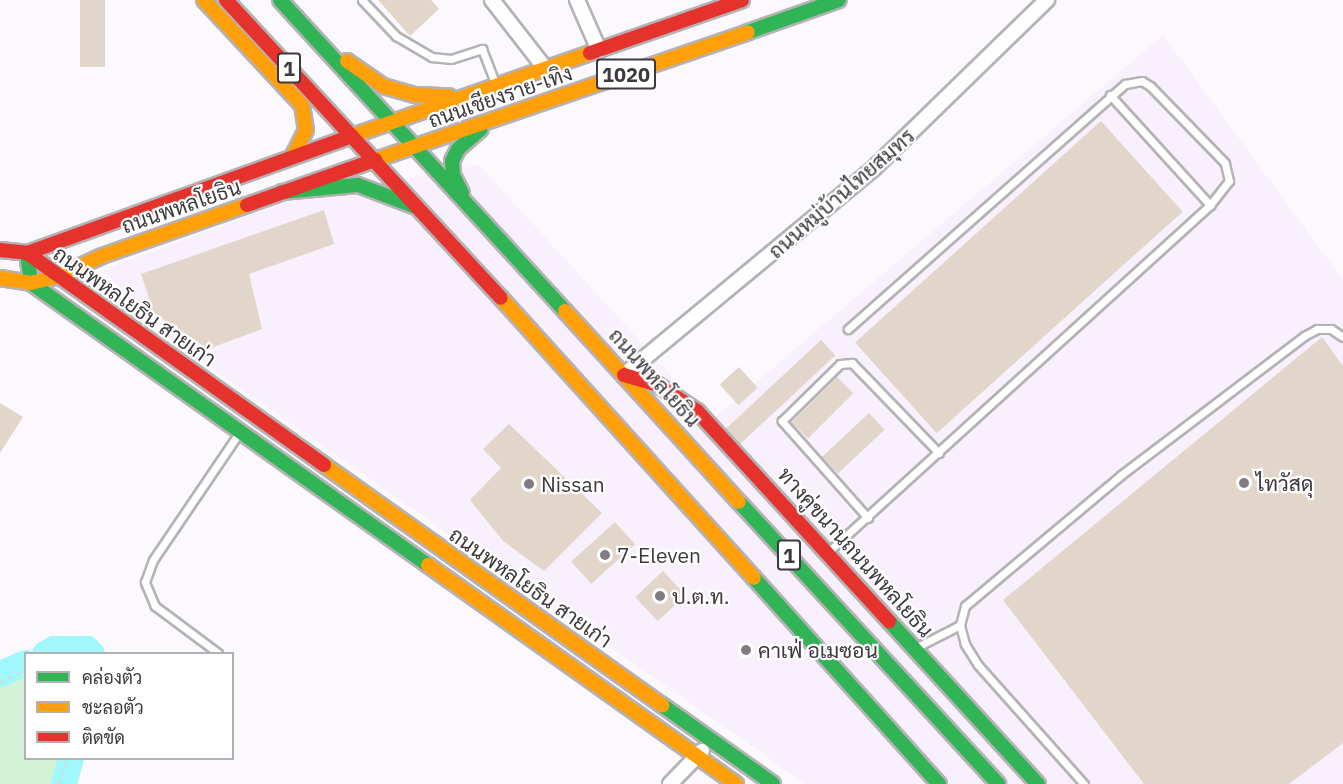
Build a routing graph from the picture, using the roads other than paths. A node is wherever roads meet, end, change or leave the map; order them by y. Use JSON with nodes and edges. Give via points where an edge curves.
{"nodes":[{"id":1,"x":204,"y":0,"type":"edge"},
{"id":2,"x":226,"y":0,"type":"edge"},
{"id":3,"x":362,"y":0,"type":"edge"},
{"id":4,"x":492,"y":0,"type":"edge"},
{"id":5,"x":577,"y":0,"type":"edge"},
{"id":6,"x":742,"y":0,"type":"edge"},
{"id":7,"x":839,"y":0,"type":"edge"},
{"id":8,"x":1047,"y":0,"type":"edge"},
{"id":9,"x":286,"y":2,"type":"edge"},
{"id":10,"x":304,"y":26,"type":"junction"},
{"id":11,"x":599,"y":50,"type":"junction"},
{"id":12,"x":545,"y":68,"type":"junction"},
{"id":13,"x":496,"y":85,"type":"junction"},
{"id":14,"x":1110,"y":95,"type":"junction"},
{"id":15,"x":465,"y":97,"type":"junction"},
{"id":16,"x":495,"y":120,"type":"junction"},
{"id":17,"x":388,"y":122,"type":"junction"},
{"id":18,"x":352,"y":136,"type":"junction"},
{"id":19,"x":413,"y":148,"type":"junction"},
{"id":20,"x":292,"y":158,"type":"junction"},
{"id":21,"x":375,"y":160,"type":"junction"},
{"id":22,"x":282,"y":192,"type":"junction"},
{"id":23,"x":1210,"y":205,"type":"junction"},
{"id":24,"x":418,"y":207,"type":"junction"},
{"id":25,"x":471,"y":208,"type":"junction"},
{"id":26,"x":0,"y":250,"type":"edge"},
{"id":27,"x":27,"y":253,"type":"junction"},
{"id":28,"x":102,"y":256,"type":"junction"},
{"id":29,"x":59,"y":276,"type":"junction"},
{"id":30,"x":0,"y":278,"type":"edge"},
{"id":31,"x":32,"y":283,"type":"junction"},
{"id":32,"x":96,"y":304,"type":"junction"},
{"id":33,"x":848,"y":329,"type":"dead end"},
{"id":34,"x":1343,"y":337,"type":"edge"},
{"id":35,"x":624,"y":375,"type":"junction"},
{"id":36,"x":240,"y":431,"type":"junction"},
{"id":37,"x":939,"y":453,"type":"junction"},
{"id":38,"x":868,"y":518,"type":"junction"},
{"id":39,"x":828,"y":552,"type":"junction"},
{"id":40,"x":960,"y":625,"type":"junction"},
{"id":41,"x":915,"y":648,"type":"junction"},
{"id":42,"x":217,"y":652,"type":"edge"},
{"id":43,"x":711,"y":740,"type":"junction"},
{"id":44,"x":698,"y":757,"type":"junction"},
{"id":45,"x":670,"y":784,"type":"edge"},
{"id":46,"x":736,"y":784,"type":"edge"},
{"id":47,"x":772,"y":784,"type":"edge"},
{"id":48,"x":939,"y":784,"type":"edge"},
{"id":49,"x":998,"y":784,"type":"edge"},
{"id":50,"x":1038,"y":784,"type":"edge"},
{"id":51,"x":1084,"y":784,"type":"edge"}],
"edges":[{"from":1,"to":20,"type":"main road","number":"1","via":[[302,105],[306,130]]},
{"from":2,"to":18,"type":"main road","number":"1"},
{"from":3,"to":13,"type":"lane","via":[[396,36],[432,57],[452,59],[482,49]]},
{"from":4,"to":12,"type":"street"},
{"from":5,"to":11,"type":"street"},
{"from":6,"to":11,"type":"main road","number":"1020"},
{"from":7,"to":16,"type":"main road","name":"ถนนเชียงราย-เทิง","number":"1020"},
{"from":8,"to":35,"type":"street","name":"ถนนหมู่บ้านไทยสมุทร","via":[[873,169]]},
{"from":9,"to":10,"type":"main road","name":"ถนนพหลโยธิน","number":"1"},
{"from":10,"to":15,"type":"main road","via":[[383,86],[414,94]]},
{"from":10,"to":17,"type":"main road","name":"ถนนพหลโยธิน","number":"1"},
{"from":11,"to":12,"type":"main road","number":"1020"},
{"from":12,"to":13,"type":"main road","number":"1020"},
{"from":13,"to":15,"type":"main road","number":"1020"},
{"from":14,"to":23,"type":"lane"},
{"from":14,"to":23,"type":"lane","via":[[1132,81],[1150,86],[1225,163],[1229,181]]},
{"from":14,"to":33,"type":"lane"},
{"from":15,"to":17,"type":"main road","number":"1020"},
{"from":16,"to":19,"type":"main road","name":"ถนนเชียงราย-เทิง","number":"1020"},
{"from":16,"to":25,"type":"main road","via":[[464,143],[452,161],[453,175]]},
{"from":17,"to":18,"type":"main road","number":"1020"},
{"from":17,"to":19,"type":"main road","name":"ถนนพหลโยธิน","number":"1"},
{"from":18,"to":20,"type":"main road","name":"ถนนพหลโยธิน"},
{"from":18,"to":21,"type":"main road","number":"1"},
{"from":19,"to":21,"type":"main road","number":"1020"},
{"from":19,"to":25,"type":"main road","name":"ถนนพหลโยธิน","number":"1"},
{"from":20,"to":27,"type":"main road","name":"ถนนพหลโยธิน"},
{"from":21,"to":22,"type":"main road","name":"ถนนพหลโยธิน"},
{"from":21,"to":24,"type":"main road","number":"1"},
{"from":22,"to":24,"type":"main road","via":[[358,185]]},
{"from":22,"to":28,"type":"main road","name":"ถนนพหลโยธิน"},
{"from":23,"to":37,"type":"lane"},
{"from":24,"to":48,"type":"main road","number":"1"},
{"from":25,"to":35,"type":"main road","name":"ถนนพหลโยธิน","number":"1"},
{"from":26,"to":27,"type":"main road","name":"ถนนพหลโยธิน"},
{"from":27,"to":29,"type":"main road","name":"ถนนพหลโยธิน สายเก่า"},
{"from":27,"to":31,"type":"main road","name":"ถนนพหลโยธิน สายเก่า"},
{"from":28,"to":29,"type":"main road","name":"ถนนพหลโยธิน"},
{"from":28,"to":32,"type":"main road","via":[[82,279]]},
{"from":29,"to":31,"type":"main road","name":"ถนนพหลโยธิน"},
{"from":29,"to":32,"type":"main road","name":"ถนนพหลโยธิน สายเก่า"},
{"from":30,"to":31,"type":"main road","name":"ถนนพหลโยธิน"},
{"from":31,"to":36,"type":"main road","name":"ถนนพหลโยธิน สายเก่า"},
{"from":32,"to":43,"type":"main road","name":"ถนนพหลโยธิน สายเก่า"},
{"from":34,"to":40,"type":"lane","via":[[1331,329],[1317,329],[1304,336],[1121,475],[978,591],[964,606]]},
{"from":35,"to":39,"type":"main road","name":"ทางคู่ขนานถนนพหลโยธิน","number":"1","via":[[658,385],[697,411]]},
{"from":35,"to":49,"type":"main road","name":"ถนนพหลโยธิน","number":"1"},
{"from":36,"to":42,"type":"lane","via":[[153,560],[145,582],[155,606]]},
{"from":36,"to":44,"type":"main road","name":"ถนนพหลโยธิน สายเก่า"},
{"from":37,"to":38,"type":"lane"},
{"from":37,"to":38,"type":"lane","via":[[852,363],[840,364],[782,422]]},
{"from":38,"to":39,"type":"lane"},
{"from":39,"to":41,"type":"main road","name":"ทางคู่ขนานถนนพหลโยธิน","number":"1"},
{"from":40,"to":41,"type":"lane"},
{"from":40,"to":51,"type":"lane","via":[[965,644],[978,665]]},
{"from":41,"to":50,"type":"main road","name":"ทางคู่ขนานถนนพหลโยธิน","number":"1"},
{"from":43,"to":44,"type":"street"},
{"from":43,"to":47,"type":"main road","name":"ถนนพหลโยธิน สายเก่า"},
{"from":44,"to":45,"type":"street"},
{"from":44,"to":46,"type":"main road","name":"ถนนพหลโยธิน สายเก่า"}]}
